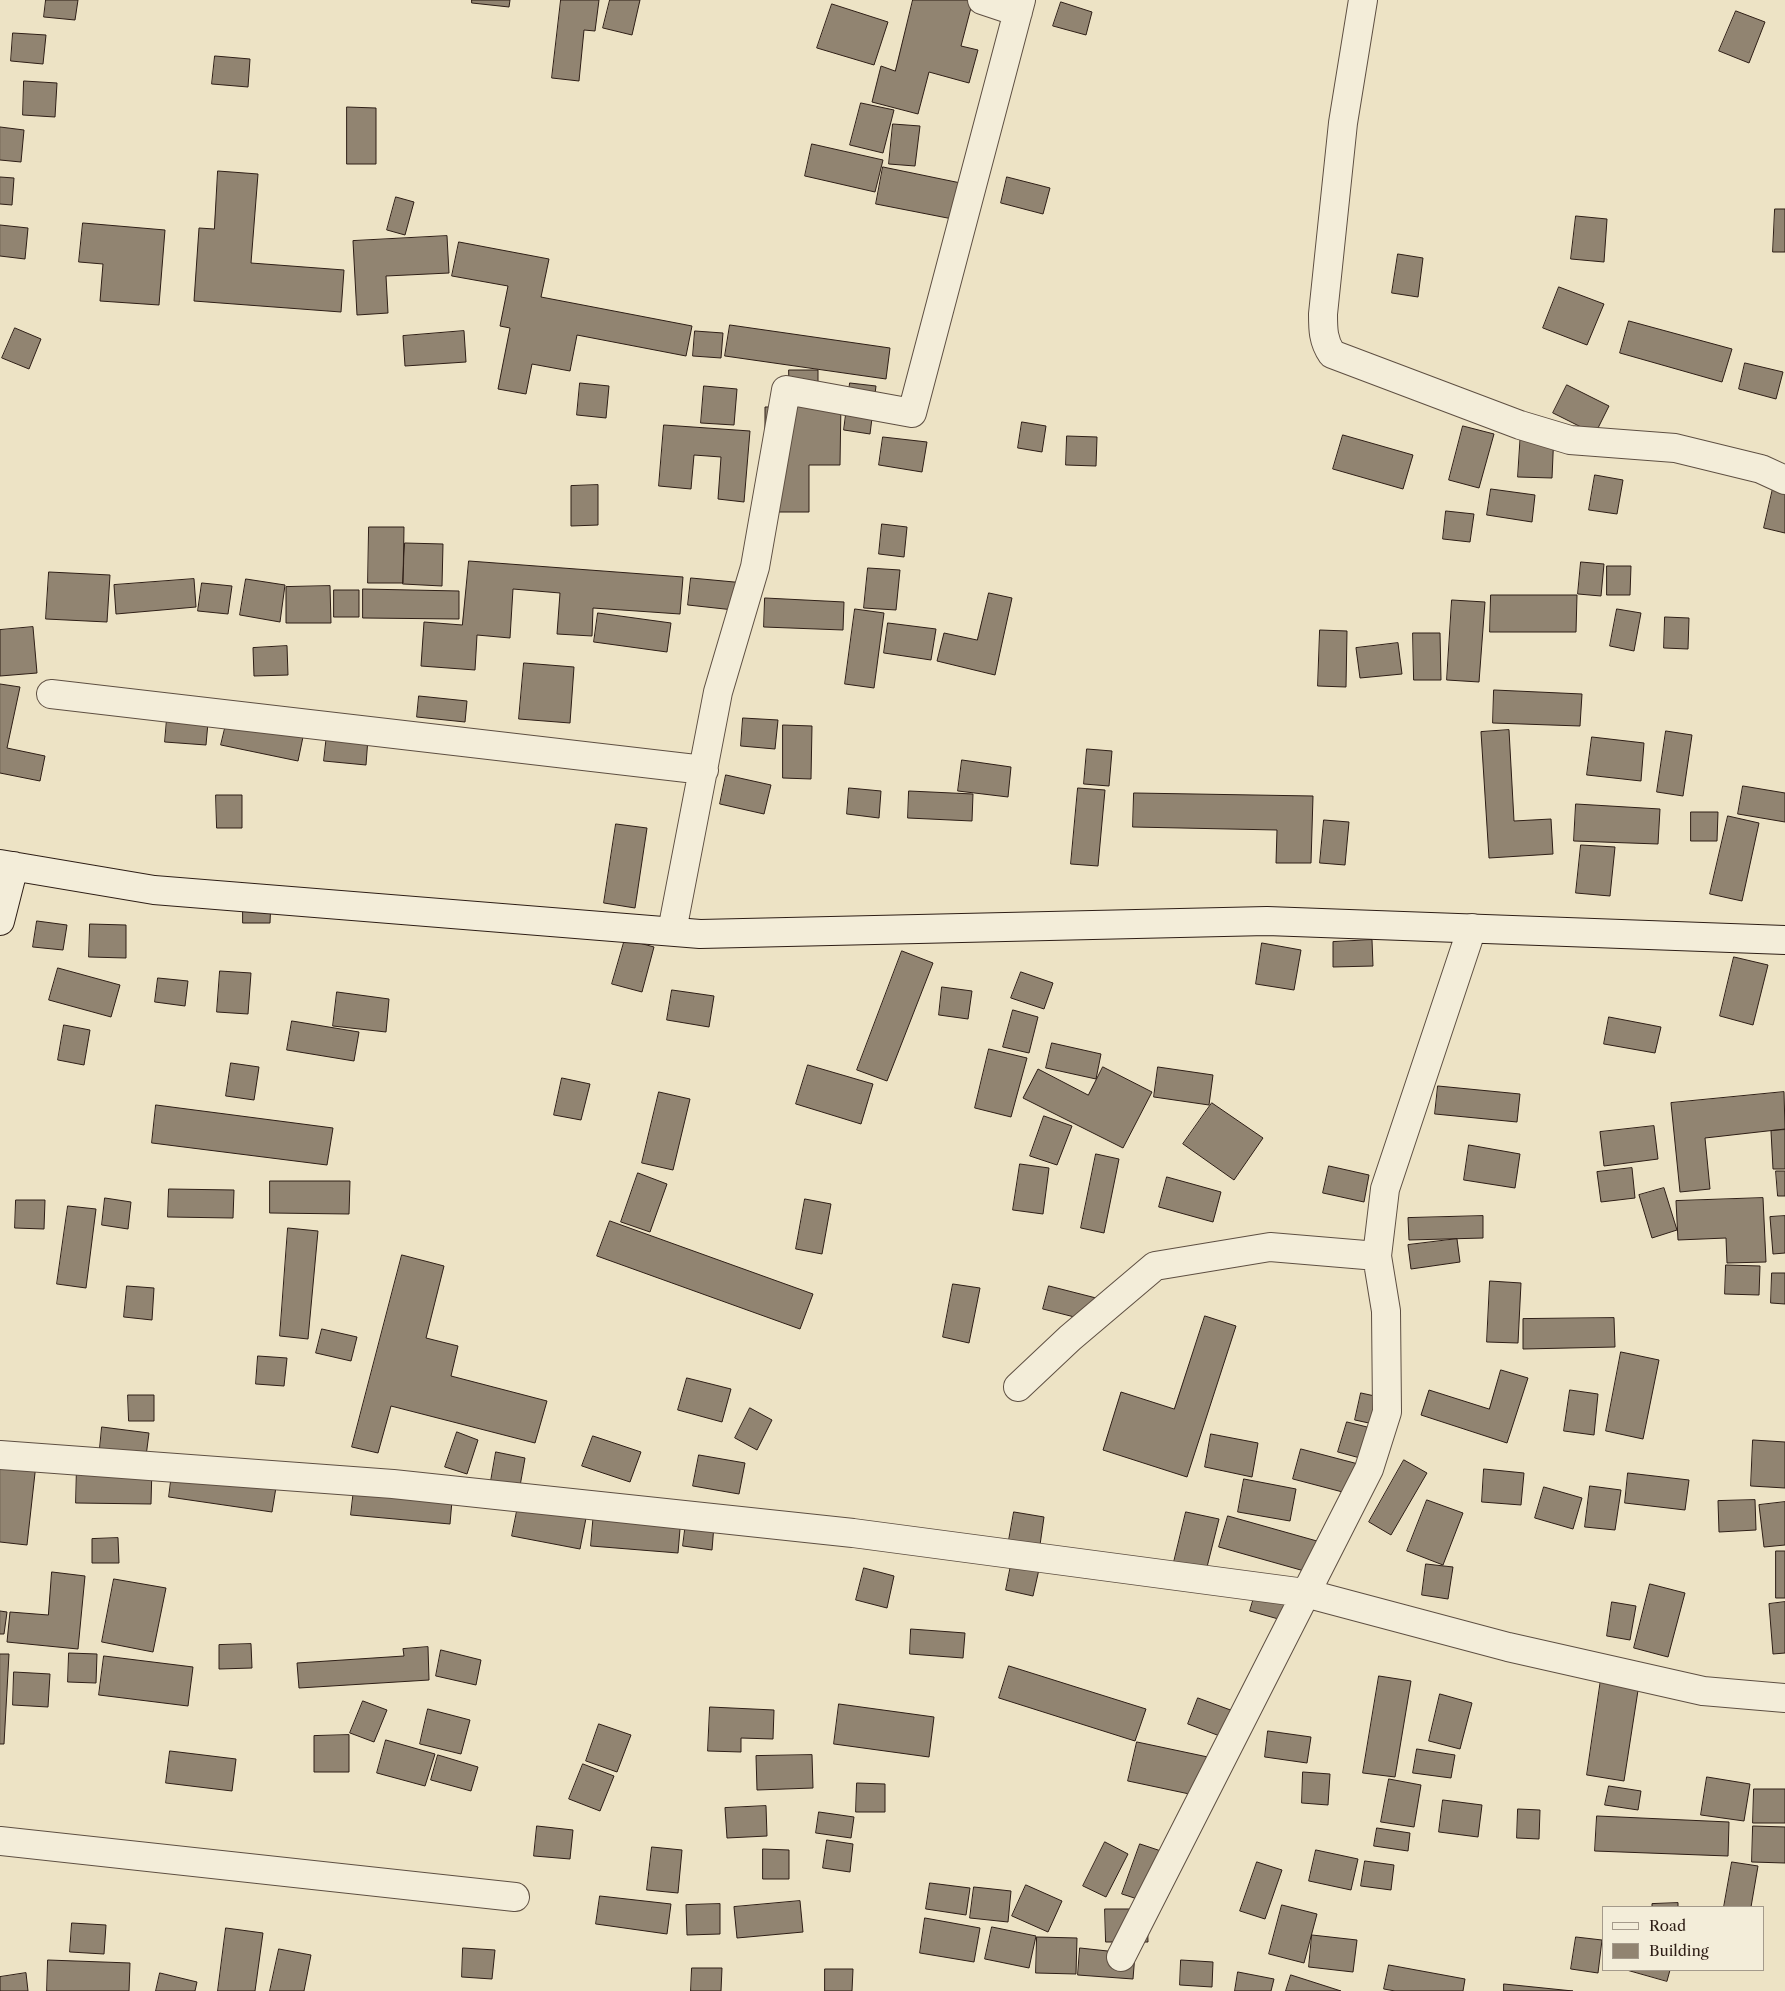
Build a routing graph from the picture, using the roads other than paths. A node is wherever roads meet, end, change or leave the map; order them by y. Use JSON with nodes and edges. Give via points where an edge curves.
{"nodes":[{"id":1,"x":982,"y":0,"type":"edge"},
{"id":2,"x":1363,"y":0,"type":"edge"},
{"id":3,"x":1019,"y":6,"type":"edge"},
{"id":4,"x":1785,"y":480,"type":"edge"},
{"id":5,"x":51,"y":694,"type":"dead end"},
{"id":6,"x":704,"y":770,"type":"junction"},
{"id":7,"x":7,"y":865,"type":"edge"},
{"id":8,"x":0,"y":921,"type":"edge"},
{"id":9,"x":1472,"y":928,"type":"junction"},
{"id":10,"x":672,"y":931,"type":"junction"},
{"id":11,"x":1785,"y":940,"type":"edge"},
{"id":12,"x":1377,"y":1256,"type":"junction"},
{"id":13,"x":1018,"y":1387,"type":"dead end"},
{"id":14,"x":0,"y":1455,"type":"edge"},
{"id":15,"x":1305,"y":1593,"type":"junction"},
{"id":16,"x":1785,"y":1698,"type":"edge"},
{"id":17,"x":0,"y":1841,"type":"edge"},
{"id":18,"x":515,"y":1897,"type":"dead end"},
{"id":19,"x":1120,"y":1957,"type":"dead end"}],
"edges":[{"from":1,"to":3,"type":"street"},
{"from":2,"to":4,"type":"street","via":[[1343,123],[1323,314],[1323,333],[1332,354],[1520,425],[1570,440],[1675,448],[1761,469]]},
{"from":3,"to":6,"type":"street","via":[[912,413],[786,390],[755,567],[718,692]]},
{"from":5,"to":6,"type":"street"},
{"from":6,"to":10,"type":"street"},
{"from":7,"to":8,"type":"street"},
{"from":7,"to":10,"type":"street","via":[[154,890]]},
{"from":9,"to":10,"type":"street","via":[[1267,921],[700,934]]},
{"from":9,"to":11,"type":"street"},
{"from":9,"to":12,"type":"street","via":[[1385,1189]]},
{"from":12,"to":13,"type":"street","via":[[1270,1247],[1155,1266]]},
{"from":12,"to":15,"type":"street","via":[[1386,1311],[1387,1412],[1369,1469]]},
{"from":14,"to":15,"type":"street","via":[[413,1486],[853,1533]]},
{"from":15,"to":16,"type":"street","via":[[1508,1647],[1694,1689]]},
{"from":15,"to":19,"type":"street"},
{"from":17,"to":18,"type":"street"}]}
